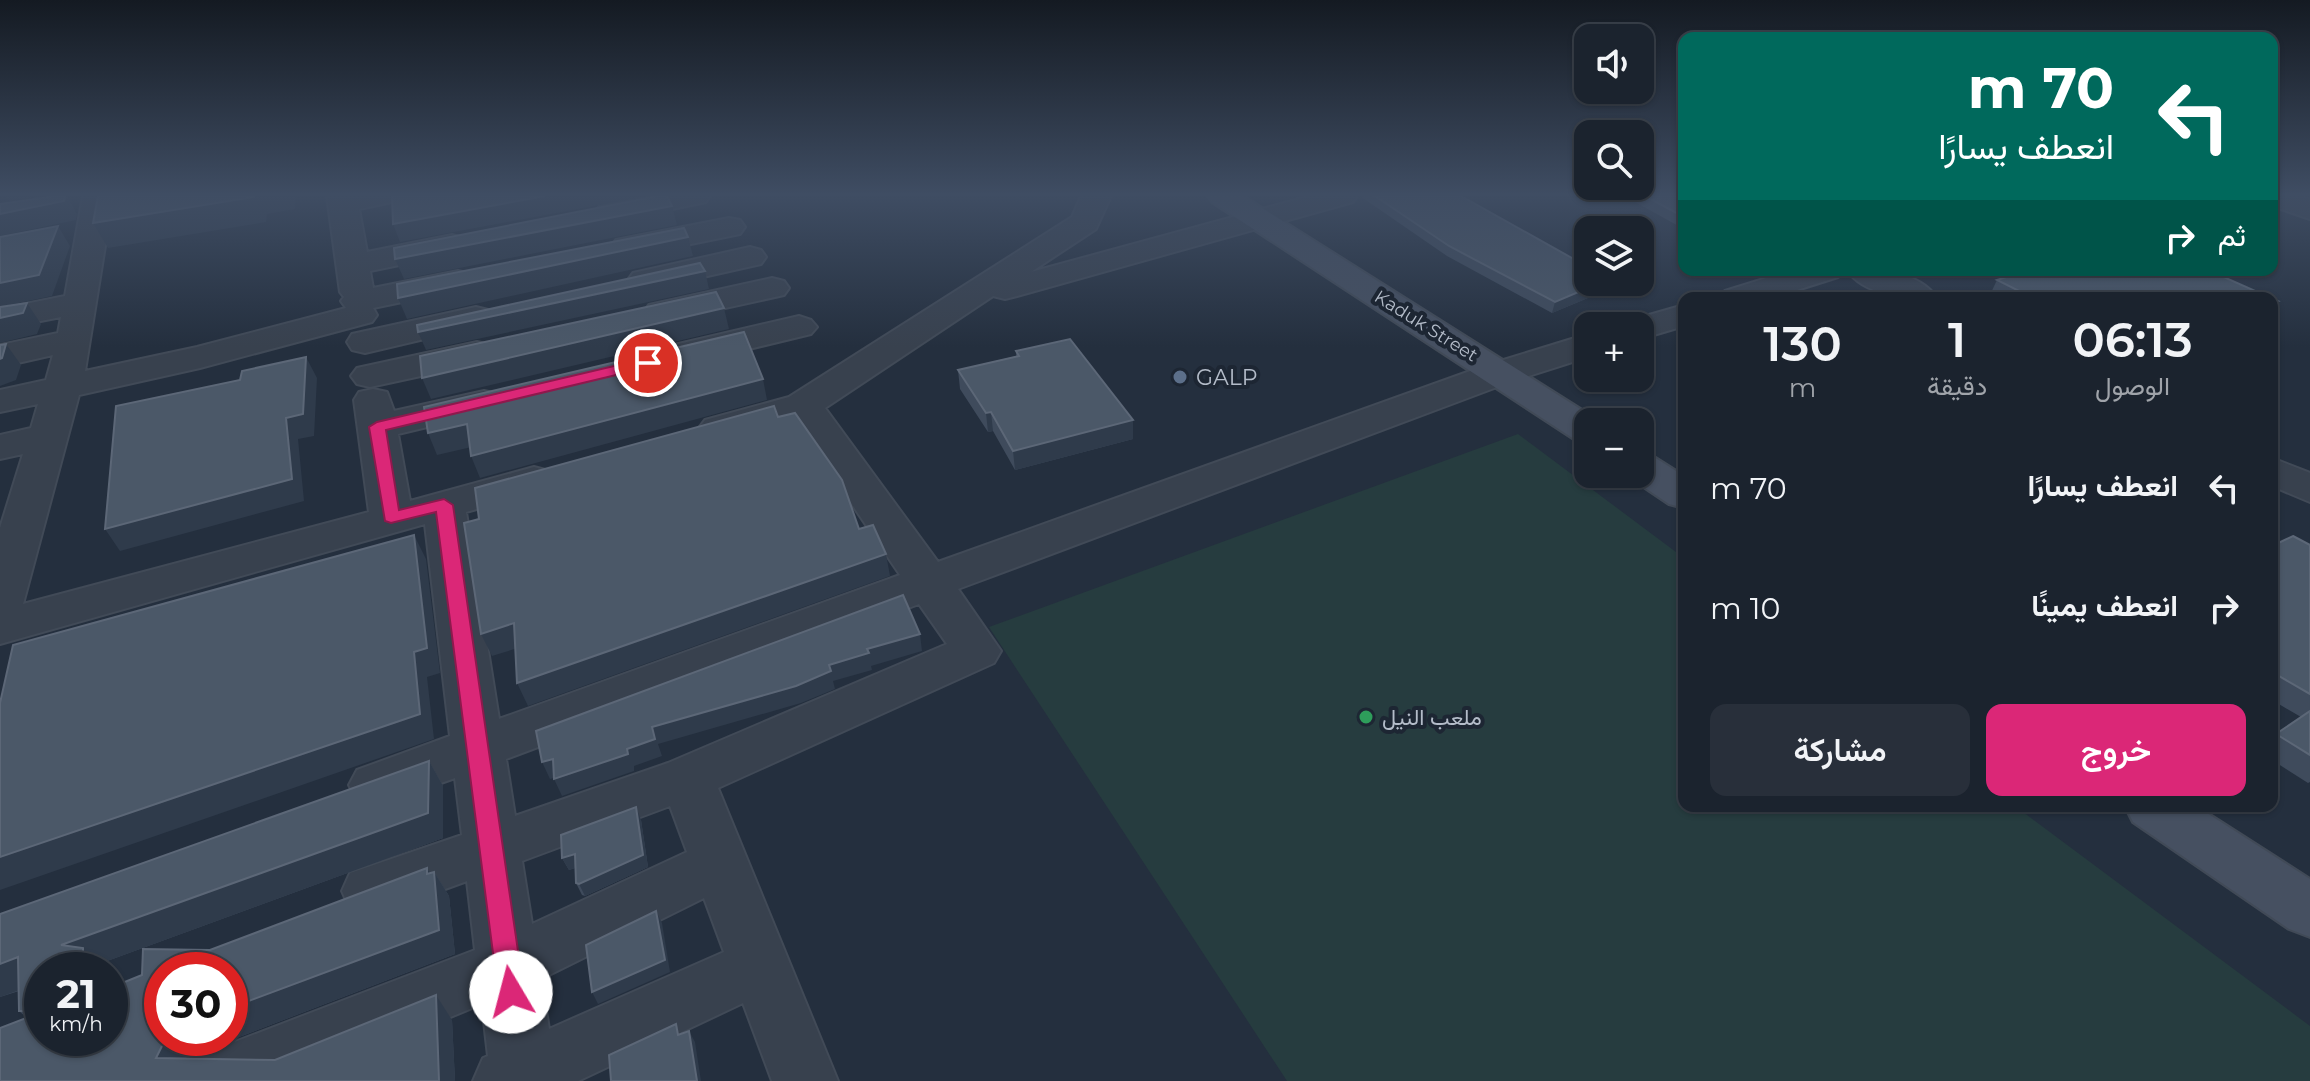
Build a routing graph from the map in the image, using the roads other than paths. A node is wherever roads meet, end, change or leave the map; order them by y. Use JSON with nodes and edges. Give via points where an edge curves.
{"nodes":[{"id":1,"x":81,"y":246,"type":"edge"},
{"id":2,"x":355,"y":246,"type":"edge"},
{"id":3,"x":629,"y":246,"type":"edge"},
{"id":4,"x":743,"y":246,"type":"edge"},
{"id":5,"x":1048,"y":246,"type":"edge"},
{"id":6,"x":1157,"y":246,"type":"edge"},
{"id":7,"x":1301,"y":246,"type":"edge"},
{"id":8,"x":590,"y":254,"type":"edge"},
{"id":9,"x":750,"y":257,"type":"junction"},
{"id":10,"x":482,"y":276,"type":"edge"},
{"id":11,"x":1807,"y":276,"type":"edge"},
{"id":12,"x":1875,"y":276,"type":"edge"},
{"id":13,"x":612,"y":287,"type":"edge"},
{"id":14,"x":772,"y":288,"type":"junction"},
{"id":15,"x":1756,"y":292,"type":"edge"},
{"id":16,"x":1908,"y":292,"type":"edge"},
{"id":17,"x":963,"y":302,"type":"junction"},
{"id":18,"x":1678,"y":317,"type":"edge"},
{"id":19,"x":0,"y":319,"type":"edge"},
{"id":20,"x":633,"y":319,"type":"edge"},
{"id":21,"x":76,"y":322,"type":"junction"},
{"id":22,"x":1654,"y":324,"type":"edge"},
{"id":23,"x":506,"y":328,"type":"edge"},
{"id":24,"x":363,"y":333,"type":"junction"},
{"id":25,"x":1574,"y":349,"type":"edge"},
{"id":26,"x":0,"y":356,"type":"edge"},
{"id":27,"x":648,"y":363,"type":"edge"},
{"id":28,"x":815,"y":365,"type":"junction"},
{"id":29,"x":1500,"y":373,"type":"junction"},
{"id":30,"x":62,"y":387,"type":"junction"},
{"id":31,"x":513,"y":395,"type":"edge"},
{"id":32,"x":0,"y":401,"type":"edge"},
{"id":33,"x":1574,"y":422,"type":"edge"},
{"id":34,"x":377,"y":427,"type":"junction"},
{"id":35,"x":47,"y":436,"type":"junction"},
{"id":36,"x":684,"y":438,"type":"edge"},
{"id":37,"x":0,"y":447,"type":"edge"},
{"id":38,"x":564,"y":471,"type":"edge"},
{"id":39,"x":2278,"y":473,"type":"edge"},
{"id":40,"x":1654,"y":475,"type":"edge"},
{"id":41,"x":2310,"y":489,"type":"edge"},
{"id":42,"x":1678,"y":491,"type":"edge"},
{"id":43,"x":16,"y":492,"type":"edge"},
{"id":44,"x":444,"y":505,"type":"junction"},
{"id":45,"x":391,"y":517,"type":"junction"},
{"id":46,"x":9,"y":546,"type":"edge"},
{"id":47,"x":928,"y":582,"type":"junction"},
{"id":48,"x":0,"y":604,"type":"edge"},
{"id":49,"x":0,"y":627,"type":"edge"},
{"id":50,"x":478,"y":748,"type":"junction"},
{"id":51,"x":687,"y":778,"type":"junction"},
{"id":52,"x":328,"y":802,"type":"edge"},
{"id":53,"x":2161,"y":812,"type":"edge"},
{"id":54,"x":491,"y":847,"type":"junction"},
{"id":55,"x":720,"y":863,"type":"junction"},
{"id":56,"x":330,"y":907,"type":"edge"},
{"id":57,"x":2310,"y":911,"type":"edge"},
{"id":58,"x":508,"y":965,"type":"junction"},
{"id":59,"x":759,"y":966,"type":"junction"},
{"id":60,"x":518,"y":1078,"type":"edge"},
{"id":61,"x":216,"y":1081,"type":"edge"},
{"id":62,"x":805,"y":1081,"type":"edge"}],
"edges":[{"from":1,"to":21,"type":"street"},
{"from":2,"to":24,"type":"street"},
{"from":3,"to":8,"type":"street"},
{"from":4,"to":9,"type":"street"},
{"from":5,"to":17,"type":"street"},
{"from":6,"to":17,"type":"street"},
{"from":7,"to":29,"type":"street","name":"Kaduk Street"},
{"from":9,"to":13,"type":"street"},
{"from":9,"to":14,"type":"street"},
{"from":10,"to":24,"type":"street"},
{"from":11,"to":15,"type":"street"},
{"from":12,"to":16,"type":"street"},
{"from":14,"to":20,"type":"street"},
{"from":14,"to":28,"type":"street"},
{"from":17,"to":28,"type":"street"},
{"from":18,"to":22,"type":"street"},
{"from":19,"to":21,"type":"street"},
{"from":21,"to":26,"type":"street"},
{"from":21,"to":30,"type":"street"},
{"from":23,"to":24,"type":"street"},
{"from":24,"to":30,"type":"street","via":[[200,357]]},
{"from":24,"to":34,"type":"street"},
{"from":25,"to":29,"type":"street"},
{"from":27,"to":28,"type":"street"},
{"from":28,"to":36,"type":"street"},
{"from":28,"to":47,"type":"street"},
{"from":29,"to":33,"type":"street","name":"Kaduk Street"},
{"from":29,"to":47,"type":"street"},
{"from":30,"to":32,"type":"street"},
{"from":30,"to":35,"type":"street"},
{"from":31,"to":34,"type":"street"},
{"from":34,"to":45,"type":"street"},
{"from":35,"to":37,"type":"street"},
{"from":35,"to":43,"type":"street"},
{"from":38,"to":44,"type":"street"},
{"from":39,"to":41,"type":"street"},
{"from":40,"to":42,"type":"street"},
{"from":43,"to":46,"type":"street"},
{"from":44,"to":45,"type":"street"},
{"from":44,"to":50,"type":"street"},
{"from":45,"to":49,"type":"street"},
{"from":46,"to":48,"type":"street"},
{"from":47,"to":50,"type":"street"},
{"from":47,"to":51,"type":"street","via":[[977,651]]},
{"from":50,"to":52,"type":"street"},
{"from":50,"to":54,"type":"street"},
{"from":51,"to":54,"type":"street"},
{"from":51,"to":55,"type":"street"},
{"from":53,"to":57,"type":"street"},
{"from":54,"to":56,"type":"street"},
{"from":54,"to":58,"type":"street"},
{"from":55,"to":58,"type":"street"},
{"from":55,"to":59,"type":"street"},
{"from":58,"to":60,"type":"street"},
{"from":58,"to":61,"type":"street"},
{"from":59,"to":60,"type":"street"},
{"from":59,"to":62,"type":"street"}]}
